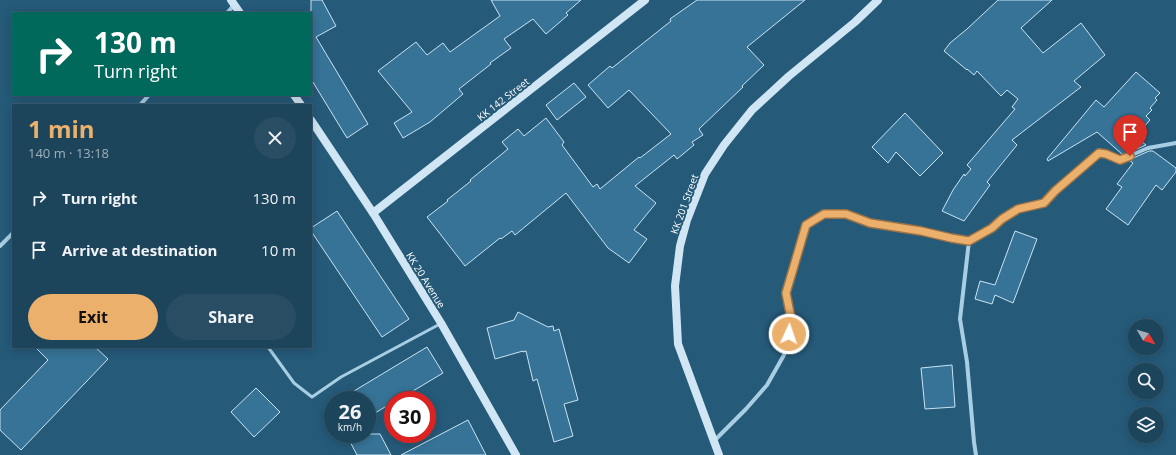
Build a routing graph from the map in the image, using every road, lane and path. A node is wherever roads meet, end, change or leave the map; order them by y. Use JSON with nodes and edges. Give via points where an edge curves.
{"nodes":[{"id":1,"x":645,"y":0,"type":"edge"},
{"id":2,"x":878,"y":0,"type":"edge"},
{"id":3,"x":233,"y":3,"type":"edge"},
{"id":4,"x":228,"y":12,"type":"edge"},
{"id":5,"x":239,"y":12,"type":"edge"},
{"id":6,"x":148,"y":96,"type":"edge"},
{"id":7,"x":141,"y":104,"type":"edge"},
{"id":8,"x":312,"y":122,"type":"edge"},
{"id":9,"x":1176,"y":143,"type":"edge"},
{"id":10,"x":373,"y":213,"type":"junction"},
{"id":11,"x":12,"y":234,"type":"edge"},
{"id":12,"x":969,"y":241,"type":"junction"},
{"id":13,"x":0,"y":246,"type":"edge"},
{"id":14,"x":441,"y":323,"type":"junction"},
{"id":15,"x":269,"y":348,"type":"edge"},
{"id":16,"x":714,"y":441,"type":"junction"},
{"id":17,"x":516,"y":455,"type":"edge"},
{"id":18,"x":718,"y":455,"type":"edge"},
{"id":19,"x":976,"y":455,"type":"edge"}],
"edges":[{"from":1,"to":10,"type":"main road","name":"KK 142 Street"},
{"from":2,"to":16,"type":"main road","name":"KK 201 Street","via":[[752,110],[705,174],[687,220],[680,246],[675,286],[678,344]]},
{"from":3,"to":4,"type":"street"},
{"from":3,"to":5,"type":"main road"},
{"from":6,"to":7,"type":"street"},
{"from":8,"to":10,"type":"main road","name":"KK 20 Avenue"},
{"from":9,"to":12,"type":"street","via":[[1148,148],[1120,160],[1099,153],[1044,203],[1018,209]]},
{"from":10,"to":14,"type":"main road","name":"KK 20 Avenue"},
{"from":11,"to":13,"type":"street"},
{"from":12,"to":16,"type":"street","via":[[870,223],[846,214],[824,214],[806,225],[786,293],[792,323],[784,355],[767,385]]},
{"from":12,"to":19,"type":"street","via":[[960,319]]},
{"from":14,"to":15,"type":"lane","via":[[341,377],[312,397],[294,383]]},
{"from":14,"to":17,"type":"main road","name":"KK 20 Avenue"},
{"from":16,"to":18,"type":"main road","name":"KK 201 Street"}]}
